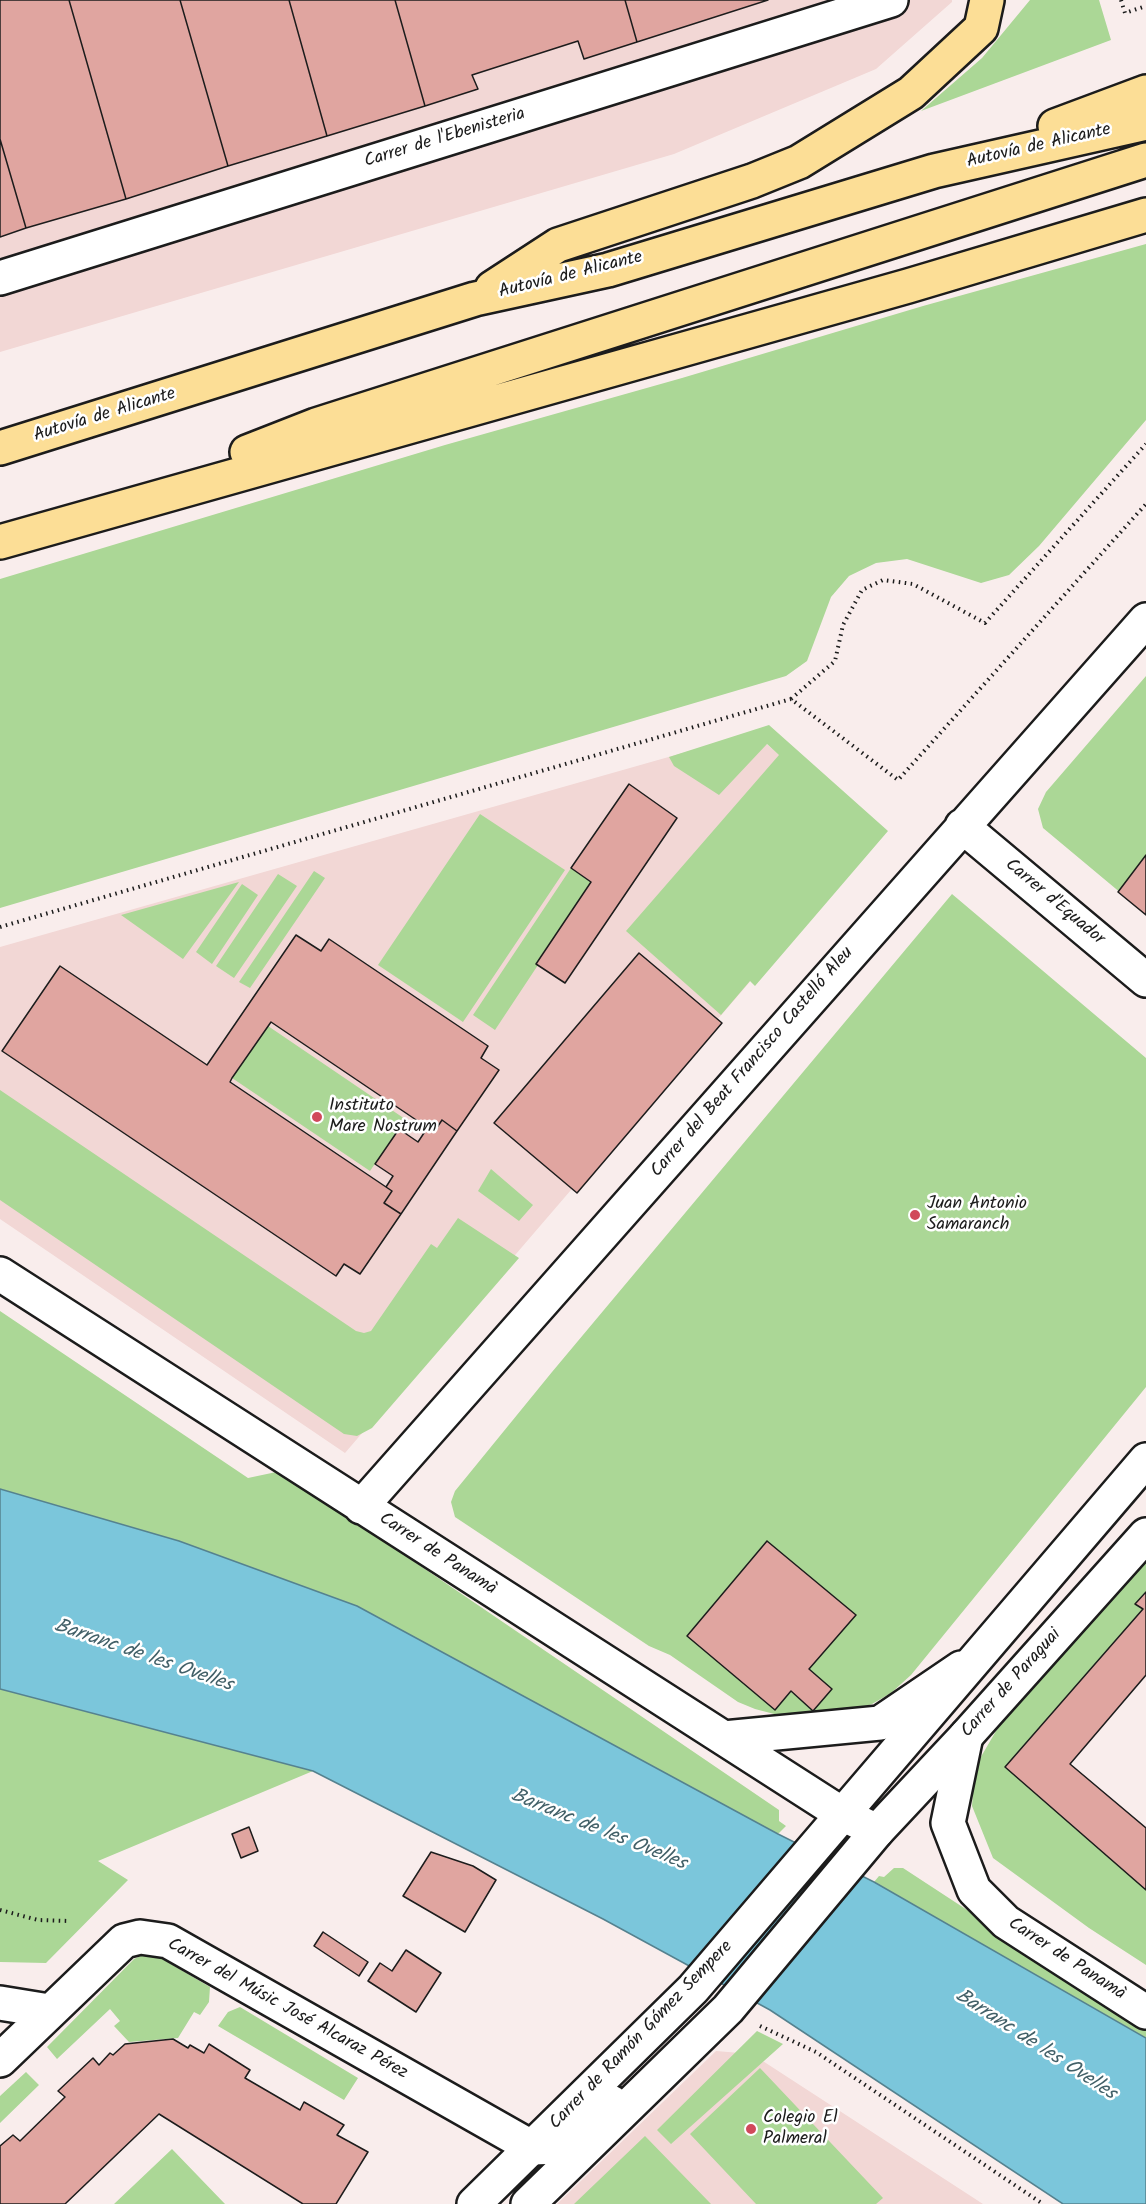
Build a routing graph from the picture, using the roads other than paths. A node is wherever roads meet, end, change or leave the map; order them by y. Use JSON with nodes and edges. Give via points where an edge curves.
{"nodes":[{"id":1,"x":891,"y":0,"type":"edge"},
{"id":2,"x":987,"y":0,"type":"edge"},
{"id":3,"x":1146,"y":92,"type":"edge"},
{"id":4,"x":1146,"y":123,"type":"edge"},
{"id":5,"x":1146,"y":160,"type":"edge"},
{"id":6,"x":934,"y":171,"type":"junction"},
{"id":7,"x":1146,"y":215,"type":"edge"},
{"id":8,"x":0,"y":278,"type":"edge"},
{"id":9,"x":476,"y":299,"type":"junction"},
{"id":10,"x":0,"y":448,"type":"edge"},
{"id":11,"x":60,"y":524,"type":"junction"},
{"id":12,"x":0,"y":542,"type":"edge"},
{"id":13,"x":1146,"y":620,"type":"edge"},
{"id":14,"x":962,"y":826,"type":"junction"},
{"id":15,"x":1146,"y":980,"type":"edge"},
{"id":16,"x":0,"y":1274,"type":"edge"},
{"id":17,"x":1146,"y":1460,"type":"edge"},
{"id":18,"x":361,"y":1507,"type":"junction"},
{"id":19,"x":1146,"y":1535,"type":"edge"},
{"id":20,"x":978,"y":1657,"type":"junction"},
{"id":21,"x":966,"y":1736,"type":"junction"},
{"id":22,"x":724,"y":1738,"type":"junction"},
{"id":23,"x":842,"y":1814,"type":"junction"},
{"id":24,"x":876,"y":1831,"type":"junction"},
{"id":25,"x":0,"y":2002,"type":"edge"},
{"id":26,"x":49,"y":2011,"type":"junction"},
{"id":27,"x":1146,"y":2012,"type":"edge"},
{"id":28,"x":680,"y":2057,"type":"junction"},
{"id":29,"x":0,"y":2060,"type":"edge"},
{"id":30,"x":533,"y":2148,"type":"junction"},
{"id":31,"x":474,"y":2204,"type":"edge"},
{"id":32,"x":528,"y":2204,"type":"edge"}],
"edges":[{"from":1,"to":8,"type":"street","name":"Carrer de l'Ebenisteria"},
{"from":2,"to":9,"type":"highway","via":[[981,28],[911,93],[799,162],[558,245]]},
{"from":3,"to":6,"type":"highway"},
{"from":4,"to":6,"type":"highway","name":"Autovía de Alicante"},
{"from":5,"to":11,"type":"highway","via":[[316,425]]},
{"from":6,"to":9,"type":"highway","name":"Autovía de Alicante","via":[[608,270]]},
{"from":7,"to":11,"type":"highway","via":[[908,286]]},
{"from":9,"to":10,"type":"highway","name":"Autovía de Alicante"},
{"from":11,"to":12,"type":"highway"},
{"from":13,"to":14,"type":"street","name":"Carrer del Beat Francisco Castelló Aleu"},
{"from":14,"to":15,"type":"street","name":"Carrer d'Equador"},
{"from":14,"to":18,"type":"street","name":"Carrer del Beat Francisco Castelló Aleu"},
{"from":16,"to":18,"type":"street","name":"Carrer de Panamà"},
{"from":17,"to":20,"type":"street"},
{"from":18,"to":22,"type":"street","name":"Carrer de Panamà"},
{"from":19,"to":21,"type":"street","name":"Carrer de Paraguai"},
{"from":20,"to":22,"type":"street","via":[[880,1723]]},
{"from":20,"to":23,"type":"street"},
{"from":21,"to":24,"type":"street","name":"Carrer de Paraguai"},
{"from":21,"to":27,"type":"street","name":"Carrer de Panamà","via":[[948,1823],[974,1890],[1006,1922]]},
{"from":22,"to":23,"type":"street","name":"Carrer de Panamà"},
{"from":23,"to":24,"type":"street","name":"Carrer de Panamà"},
{"from":23,"to":30,"type":"street","name":"Carrer de Ramón Gómez Sempere","via":[[693,1989]]},
{"from":24,"to":28,"type":"street","name":"Carrer de Ramón Gómez Sempere","via":[[740,2016]]},
{"from":25,"to":26,"type":"street"},
{"from":26,"to":29,"type":"street","name":"Carrer del Músic José Alcaraz Pérez"},
{"from":26,"to":30,"type":"street","name":"Carrer del Músic José Alcaraz Pérez","via":[[124,1941],[140,1937],[168,1941]]},
{"from":28,"to":30,"type":"street","name":"Carrer de Ramón Gómez Sempere","via":[[643,2070],[585,2127],[558,2147]]},
{"from":28,"to":32,"type":"street","name":"Carrer de Ramón Gómez Sempere"},
{"from":30,"to":31,"type":"street","name":"Carrer de Ramón Gómez Sempere"}]}
